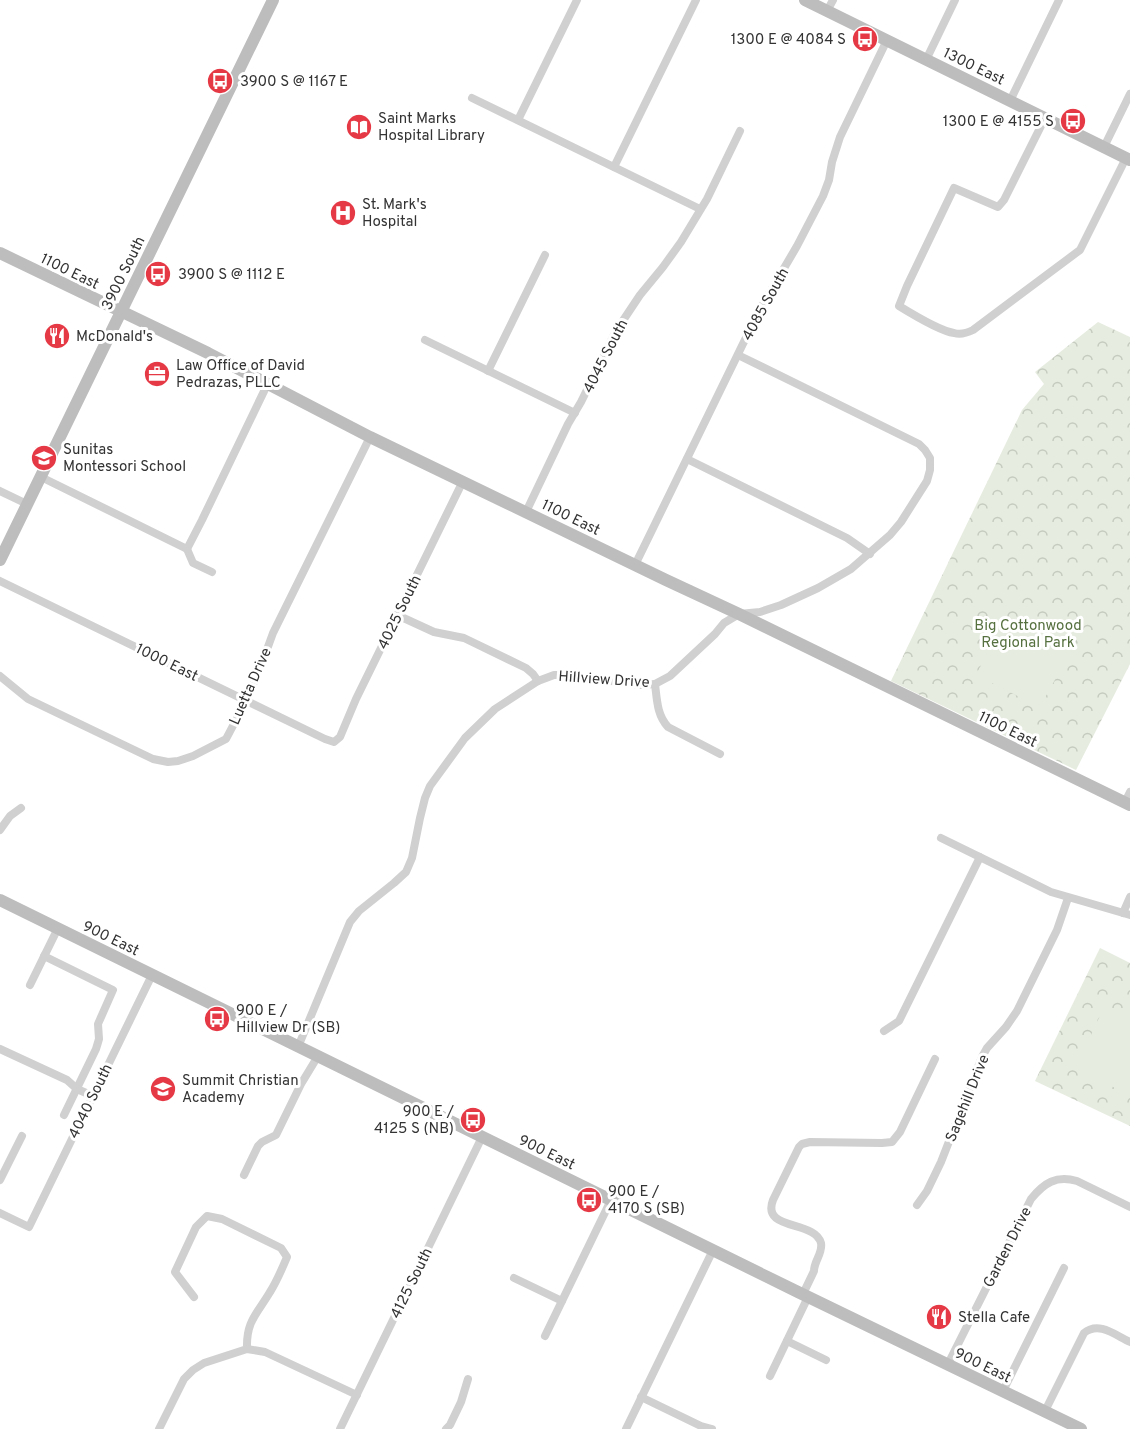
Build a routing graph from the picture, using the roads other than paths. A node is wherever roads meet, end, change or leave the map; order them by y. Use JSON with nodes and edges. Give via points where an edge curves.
{"nodes":[{"id":1,"x":577,"y":0,"type":"edge"},
{"id":2,"x":696,"y":0,"type":"edge"},
{"id":3,"x":805,"y":0,"type":"edge"},
{"id":4,"x":955,"y":0,"type":"edge"},
{"id":5,"x":1059,"y":0,"type":"edge"},
{"id":6,"x":268,"y":2,"type":"edge"},
{"id":7,"x":830,"y":5,"type":"edge"},
{"id":8,"x":887,"y":40,"type":"junction"},
{"id":9,"x":926,"y":60,"type":"junction"},
{"id":10,"x":1130,"y":94,"type":"edge"},
{"id":11,"x":472,"y":98,"type":"dead end"},
{"id":12,"x":1010,"y":101,"type":"junction"},
{"id":13,"x":1045,"y":118,"type":"junction"},
{"id":14,"x":518,"y":120,"type":"junction"},
{"id":15,"x":740,"y":131,"type":"dead end"},
{"id":16,"x":1104,"y":147,"type":"junction"},
{"id":17,"x":1128,"y":159,"type":"edge"},
{"id":18,"x":614,"y":167,"type":"junction"},
{"id":19,"x":700,"y":209,"type":"junction"},
{"id":20,"x":0,"y":253,"type":"edge"},
{"id":21,"x":545,"y":255,"type":"dead end"},
{"id":22,"x":122,"y":311,"type":"junction"},
{"id":23,"x":425,"y":340,"type":"dead end"},
{"id":24,"x":738,"y":355,"type":"junction"},
{"id":25,"x":488,"y":370,"type":"junction"},
{"id":26,"x":267,"y":385,"type":"junction"},
{"id":27,"x":575,"y":413,"type":"junction"},
{"id":28,"x":370,"y":437,"type":"junction"},
{"id":29,"x":687,"y":459,"type":"junction"},
{"id":30,"x":41,"y":477,"type":"junction"},
{"id":31,"x":463,"y":481,"type":"junction"},
{"id":32,"x":0,"y":491,"type":"edge"},
{"id":33,"x":27,"y":504,"type":"junction"},
{"id":34,"x":526,"y":512,"type":"junction"},
{"id":35,"x":187,"y":549,"type":"junction"},
{"id":36,"x":870,"y":554,"type":"junction"},
{"id":37,"x":0,"y":560,"type":"edge"},
{"id":38,"x":635,"y":565,"type":"junction"},
{"id":39,"x":212,"y":572,"type":"dead end"},
{"id":40,"x":0,"y":581,"type":"edge"},
{"id":41,"x":740,"y":614,"type":"junction"},
{"id":42,"x":397,"y":615,"type":"junction"},
{"id":43,"x":0,"y":676,"type":"edge"},
{"id":44,"x":538,"y":681,"type":"junction"},
{"id":45,"x":655,"y":684,"type":"junction"},
{"id":46,"x":246,"y":701,"type":"junction"},
{"id":47,"x":334,"y":742,"type":"joint"},
{"id":48,"x":720,"y":754,"type":"dead end"},
{"id":49,"x":1128,"y":800,"type":"edge"},
{"id":50,"x":21,"y":808,"type":"dead end"},
{"id":51,"x":0,"y":830,"type":"edge"},
{"id":52,"x":941,"y":838,"type":"dead end"},
{"id":53,"x":980,"y":857,"type":"junction"},
{"id":54,"x":1130,"y":897,"type":"edge"},
{"id":55,"x":1068,"y":898,"type":"junction"},
{"id":56,"x":0,"y":900,"type":"edge"},
{"id":57,"x":1126,"y":914,"type":"edge"},
{"id":58,"x":58,"y":928,"type":"junction"},
{"id":59,"x":44,"y":956,"type":"junction"},
{"id":60,"x":152,"y":975,"type":"junction"},
{"id":61,"x":30,"y":985,"type":"dead end"},
{"id":62,"x":884,"y":1031,"type":"dead end"},
{"id":63,"x":298,"y":1047,"type":"junction"},
{"id":64,"x":0,"y":1049,"type":"edge"},
{"id":65,"x":318,"y":1056,"type":"junction"},
{"id":66,"x":935,"y":1059,"type":"dead end"},
{"id":67,"x":77,"y":1089,"type":"junction"},
{"id":68,"x":93,"y":1096,"type":"junction"},
{"id":69,"x":64,"y":1114,"type":"dead end"},
{"id":70,"x":22,"y":1136,"type":"dead end"},
{"id":71,"x":482,"y":1137,"type":"junction"},
{"id":72,"x":244,"y":1174,"type":"dead end"},
{"id":73,"x":0,"y":1180,"type":"edge"},
{"id":74,"x":611,"y":1200,"type":"junction"},
{"id":75,"x":917,"y":1205,"type":"dead end"},
{"id":76,"x":1130,"y":1207,"type":"edge"},
{"id":77,"x":0,"y":1213,"type":"edge"},
{"id":78,"x":713,"y":1250,"type":"junction"},
{"id":79,"x":1064,"y":1268,"type":"dead end"},
{"id":80,"x":514,"y":1278,"type":"dead end"},
{"id":81,"x":803,"y":1294,"type":"junction"},
{"id":82,"x":194,"y":1297,"type":"dead end"},
{"id":83,"x":562,"y":1301,"type":"junction"},
{"id":84,"x":545,"y":1336,"type":"dead end"},
{"id":85,"x":787,"y":1341,"type":"junction"},
{"id":86,"x":1130,"y":1342,"type":"edge"},
{"id":87,"x":247,"y":1349,"type":"junction"},
{"id":88,"x":826,"y":1360,"type":"dead end"},
{"id":89,"x":948,"y":1364,"type":"junction"},
{"id":90,"x":770,"y":1376,"type":"dead end"},
{"id":91,"x":468,"y":1379,"type":"dead end"},
{"id":92,"x":1004,"y":1392,"type":"junction"},
{"id":93,"x":357,"y":1395,"type":"junction"},
{"id":94,"x":641,"y":1397,"type":"junction"},
{"id":95,"x":1046,"y":1411,"type":"junction"},
{"id":96,"x":1063,"y":1425,"type":"edge"},
{"id":97,"x":159,"y":1429,"type":"edge"},
{"id":98,"x":340,"y":1429,"type":"edge"},
{"id":99,"x":446,"y":1429,"type":"edge"},
{"id":100,"x":626,"y":1429,"type":"edge"},
{"id":101,"x":712,"y":1429,"type":"edge"},
{"id":102,"x":1081,"y":1429,"type":"edge"}],
"edges":[{"from":1,"to":14,"type":"street"},
{"from":2,"to":18,"type":"street"},
{"from":3,"to":7,"type":"main road","name":"1300 East"},
{"from":4,"to":9,"type":"street"},
{"from":5,"to":12,"type":"street"},
{"from":6,"to":22,"type":"main road","name":"3900 South"},
{"from":7,"to":8,"type":"main road","name":"1300 East"},
{"from":8,"to":9,"type":"main road","name":"1300 East"},
{"from":8,"to":24,"type":"street","name":"4085 South","via":[[843,130],[823,196]]},
{"from":9,"to":12,"type":"main road","name":"1300 East"},
{"from":10,"to":16,"type":"street"},
{"from":11,"to":14,"type":"street"},
{"from":12,"to":13,"type":"main road","name":"1300 East"},
{"from":13,"to":16,"type":"main road","name":"1300 East"},
{"from":13,"to":17,"type":"street","via":[[998,207],[954,188],[899,306],[952,333],[973,330],[1080,250]]},
{"from":14,"to":18,"type":"street"},
{"from":15,"to":19,"type":"street","name":"4045 South"},
{"from":16,"to":17,"type":"main road","name":"1300 East"},
{"from":18,"to":19,"type":"street"},
{"from":19,"to":27,"type":"street","name":"4045 South","via":[[671,256],[628,312]]},
{"from":20,"to":22,"type":"main road","name":"1100 East"},
{"from":21,"to":25,"type":"street"},
{"from":22,"to":26,"type":"main road","name":"1100 East"},
{"from":22,"to":30,"type":"main road","name":"3900 South"},
{"from":23,"to":25,"type":"street"},
{"from":24,"to":29,"type":"street","name":"4085 South"},
{"from":24,"to":36,"type":"street","name":"Hillview Drive","via":[[925,450],[930,458],[927,481],[901,522]]},
{"from":25,"to":27,"type":"street"},
{"from":26,"to":28,"type":"main road","name":"1100 East"},
{"from":26,"to":35,"type":"street"},
{"from":27,"to":34,"type":"street","name":"4045 South"},
{"from":28,"to":31,"type":"main road","name":"1100 East"},
{"from":28,"to":46,"type":"street","name":"Luetta Drive","via":[[273,633]]},
{"from":29,"to":36,"type":"street","via":[[848,538]]},
{"from":29,"to":38,"type":"street","name":"4085 South"},
{"from":30,"to":33,"type":"main road","name":"3900 South"},
{"from":30,"to":35,"type":"street"},
{"from":31,"to":34,"type":"main road","name":"1100 East"},
{"from":31,"to":42,"type":"street","name":"4025 South"},
{"from":32,"to":33,"type":"street"},
{"from":33,"to":37,"type":"main road","name":"3900 South"},
{"from":34,"to":38,"type":"main road","name":"1100 East"},
{"from":35,"to":39,"type":"street","via":[[193,564]]},
{"from":36,"to":41,"type":"street","name":"Hillview Drive","via":[[819,588],[760,612]]},
{"from":38,"to":41,"type":"main road","name":"1100 East"},
{"from":40,"to":46,"type":"street","name":"1000 East"},
{"from":41,"to":45,"type":"street","name":"Hillview Drive","via":[[724,623],[670,676]]},
{"from":41,"to":49,"type":"main road","name":"1100 East"},
{"from":42,"to":44,"type":"street","via":[[434,632],[464,638],[526,668]]},
{"from":42,"to":47,"type":"street","name":"4025 South","via":[[340,737]]},
{"from":43,"to":46,"type":"street","name":"Luetta Drive","via":[[36,704],[142,755],[168,762],[193,756],[226,739]]},
{"from":44,"to":45,"type":"street","name":"Hillview Drive","via":[[567,675]]},
{"from":44,"to":63,"type":"street","name":"Hillview Drive","via":[[486,717],[437,776],[425,798],[410,866],[353,917]]},
{"from":45,"to":48,"type":"street","via":[[662,721]]},
{"from":46,"to":47,"type":"street","name":"1000 East"},
{"from":50,"to":51,"type":"street"},
{"from":52,"to":53,"type":"street"},
{"from":53,"to":55,"type":"street"},
{"from":53,"to":62,"type":"street","via":[[899,1021]]},
{"from":54,"to":57,"type":"street"},
{"from":55,"to":57,"type":"street"},
{"from":55,"to":75,"type":"street","name":"Sagehill Drive","via":[[1057,930],[1017,1011],[982,1057],[941,1162]]},
{"from":56,"to":58,"type":"main road","name":"900 East"},
{"from":58,"to":59,"type":"street"},
{"from":58,"to":60,"type":"main road","name":"900 East"},
{"from":59,"to":61,"type":"street"},
{"from":59,"to":67,"type":"street","via":[[113,990],[98,1024],[96,1049]]},
{"from":60,"to":63,"type":"main road","name":"900 East"},
{"from":60,"to":68,"type":"street","name":"4040 South"},
{"from":63,"to":65,"type":"main road","name":"900 East"},
{"from":64,"to":67,"type":"street","via":[[67,1080]]},
{"from":65,"to":71,"type":"main road","name":"900 East"},
{"from":65,"to":72,"type":"street","via":[[276,1135],[258,1146]]},
{"from":66,"to":81,"type":"street","via":[[892,1142],[810,1142],[799,1147],[771,1209],[779,1220],[813,1233],[821,1241],[822,1249],[809,1269]]},
{"from":67,"to":68,"type":"street"},
{"from":67,"to":69,"type":"street"},
{"from":68,"to":77,"type":"street","name":"4040 South","via":[[28,1227]]},
{"from":70,"to":73,"type":"street"},
{"from":71,"to":74,"type":"main road","name":"900 East"},
{"from":71,"to":93,"type":"street","name":"4125 South"},
{"from":74,"to":78,"type":"main road","name":"900 East"},
{"from":74,"to":83,"type":"street"},
{"from":76,"to":89,"type":"street","name":"Garden Drive","via":[[1068,1179],[1058,1179],[1039,1189]]},
{"from":78,"to":81,"type":"main road","name":"900 East"},
{"from":78,"to":94,"type":"street"},
{"from":79,"to":92,"type":"street"},
{"from":80,"to":83,"type":"street"},
{"from":81,"to":85,"type":"street"},
{"from":81,"to":89,"type":"main road","name":"900 East"},
{"from":82,"to":87,"type":"street","via":[[174,1272],[196,1227],[207,1216],[222,1219],[281,1248],[287,1257],[273,1288],[252,1319]]},
{"from":83,"to":84,"type":"street"},
{"from":85,"to":88,"type":"street"},
{"from":85,"to":90,"type":"street"},
{"from":86,"to":95,"type":"street","via":[[1099,1328],[1084,1333]]},
{"from":87,"to":93,"type":"street","via":[[265,1352]]},
{"from":87,"to":97,"type":"street","via":[[193,1370],[184,1379]]},
{"from":89,"to":92,"type":"main road","name":"900 East"},
{"from":91,"to":99,"type":"street"},
{"from":92,"to":95,"type":"main road","name":"900 East"},
{"from":93,"to":98,"type":"street","name":"4125 South"},
{"from":94,"to":100,"type":"street"},
{"from":94,"to":101,"type":"street"},
{"from":95,"to":96,"type":"main road","name":"900 East"},
{"from":96,"to":102,"type":"main road","name":"900 East"}]}
